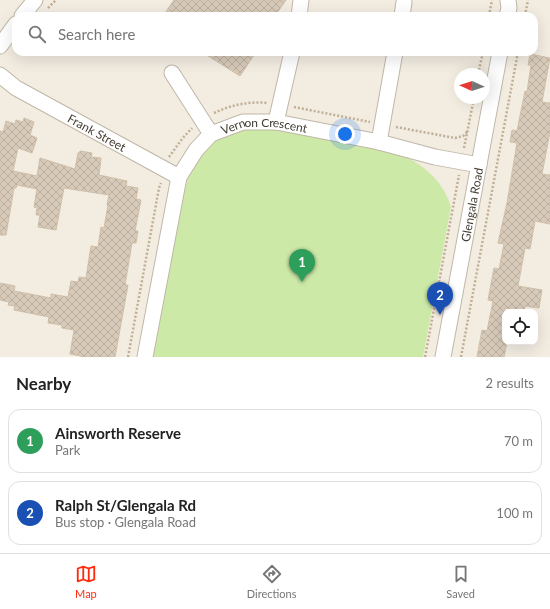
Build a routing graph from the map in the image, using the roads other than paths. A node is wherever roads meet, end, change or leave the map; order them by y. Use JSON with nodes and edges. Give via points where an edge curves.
{"nodes":[{"id":1,"x":35,"y":0,"type":"edge"},
{"id":2,"x":301,"y":0,"type":"edge"},
{"id":3,"x":25,"y":12,"type":"edge"},
{"id":4,"x":300,"y":12,"type":"edge"},
{"id":5,"x":12,"y":30,"type":"edge"},
{"id":6,"x":0,"y":46,"type":"edge"},
{"id":7,"x":291,"y":56,"type":"edge"},
{"id":8,"x":394,"y":56,"type":"edge"},
{"id":9,"x":499,"y":56,"type":"edge"},
{"id":10,"x":172,"y":73,"type":"dead end"},
{"id":11,"x":0,"y":75,"type":"edge"},
{"id":12,"x":0,"y":84,"type":"edge"},
{"id":13,"x":16,"y":88,"type":"junction"},
{"id":14,"x":276,"y":122,"type":"junction"},
{"id":15,"x":211,"y":134,"type":"junction"},
{"id":16,"x":379,"y":142,"type":"junction"},
{"id":17,"x":479,"y":166,"type":"junction"},
{"id":18,"x":172,"y":174,"type":"junction"},
{"id":19,"x":145,"y":357,"type":"edge"},
{"id":20,"x":443,"y":357,"type":"edge"}],
"edges":[{"from":1,"to":3,"type":"street"},
{"from":2,"to":4,"type":"street"},
{"from":5,"to":6,"type":"street"},
{"from":7,"to":14,"type":"street"},
{"from":8,"to":16,"type":"street"},
{"from":9,"to":17,"type":"street","name":"Glengala Road"},
{"from":10,"to":15,"type":"street"},
{"from":11,"to":13,"type":"street","name":"Frank Street"},
{"from":12,"to":13,"type":"street","name":"Frank Street"},
{"from":13,"to":18,"type":"street","name":"Frank Street"},
{"from":14,"to":15,"type":"street","name":"Vernon Crescent","via":[[243,122]]},
{"from":14,"to":16,"type":"street","name":"Vernon Crescent"},
{"from":15,"to":18,"type":"street","name":"Vernon Crescent"},
{"from":16,"to":17,"type":"street","name":"Vernon Crescent"},
{"from":17,"to":20,"type":"street","name":"Glengala Road"},
{"from":18,"to":19,"type":"street","name":"Vernon Crescent"}]}
